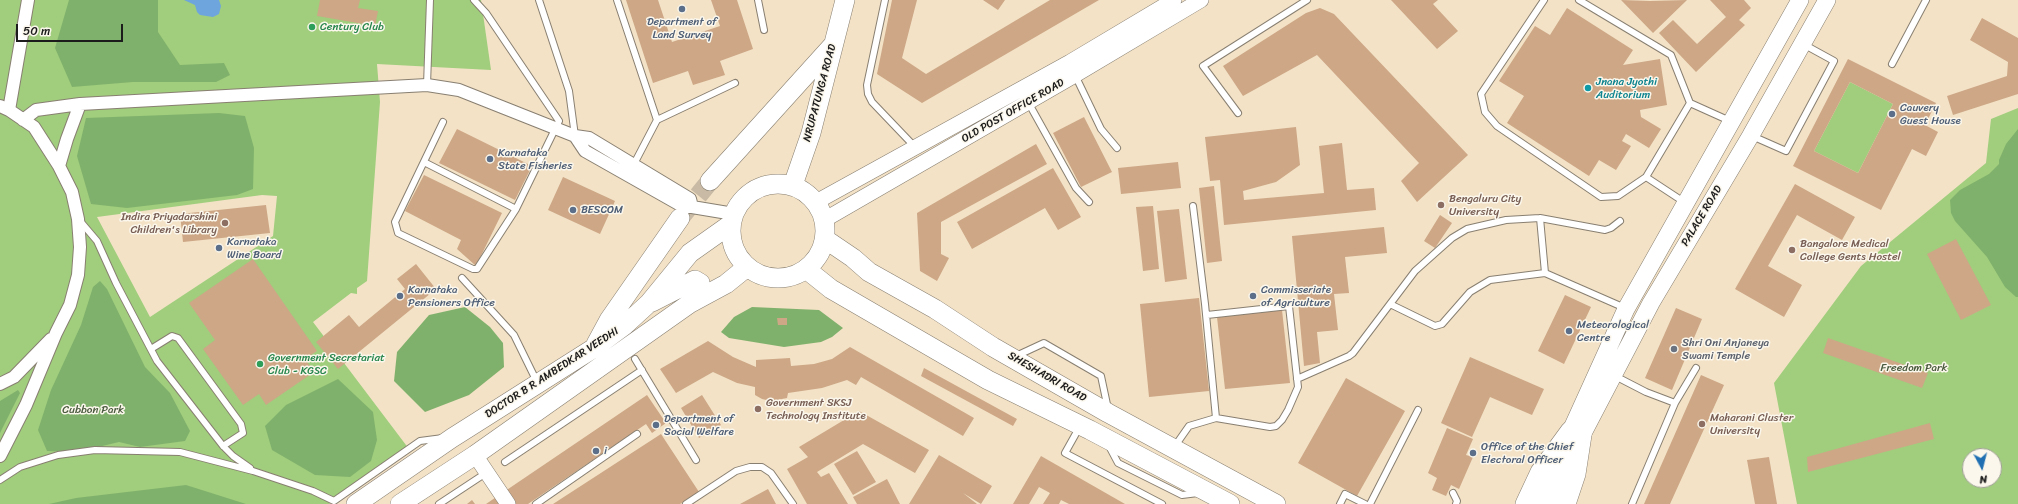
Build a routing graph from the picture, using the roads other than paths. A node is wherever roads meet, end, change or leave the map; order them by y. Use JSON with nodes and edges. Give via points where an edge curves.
{"nodes":[{"id":1,"x":28,"y":0,"type":"edge"},
{"id":2,"x":430,"y":0,"type":"edge"},
{"id":3,"x":474,"y":0,"type":"edge"},
{"id":4,"x":539,"y":0,"type":"edge"},
{"id":5,"x":617,"y":0,"type":"edge"},
{"id":6,"x":758,"y":0,"type":"edge"},
{"id":7,"x":845,"y":0,"type":"edge"},
{"id":8,"x":885,"y":0,"type":"edge"},
{"id":9,"x":1174,"y":0,"type":"edge"},
{"id":10,"x":1201,"y":0,"type":"edge"},
{"id":11,"x":1307,"y":0,"type":"edge"},
{"id":12,"x":1544,"y":0,"type":"edge"},
{"id":13,"x":1579,"y":0,"type":"edge"},
{"id":14,"x":1800,"y":0,"type":"edge"},
{"id":15,"x":1827,"y":0,"type":"edge"},
{"id":16,"x":1926,"y":0,"type":"edge"},
{"id":17,"x":764,"y":30,"type":"dead end"},
{"id":18,"x":834,"y":43,"type":"junction"},
{"id":19,"x":1802,"y":44,"type":"junction"},
{"id":20,"x":1892,"y":64,"type":"dead end"},
{"id":21,"x":1075,"y":75,"type":"junction"},
{"id":22,"x":735,"y":82,"type":"dead end"},
{"id":23,"x":427,"y":85,"type":"junction"},
{"id":24,"x":1028,"y":102,"type":"junction"},
{"id":25,"x":1690,"y":103,"type":"junction"},
{"id":26,"x":80,"y":104,"type":"junction"},
{"id":27,"x":4,"y":108,"type":"edge"},
{"id":28,"x":1238,"y":114,"type":"dead end"},
{"id":29,"x":23,"y":120,"type":"junction"},
{"id":30,"x":657,"y":120,"type":"junction"},
{"id":31,"x":1732,"y":121,"type":"junction"},
{"id":32,"x":443,"y":122,"type":"dead end"},
{"id":33,"x":556,"y":129,"type":"junction"},
{"id":34,"x":1751,"y":135,"type":"junction"},
{"id":35,"x":575,"y":136,"type":"junction"},
{"id":36,"x":916,"y":148,"type":"junction"},
{"id":37,"x":1117,"y":148,"type":"dead end"},
{"id":38,"x":424,"y":162,"type":"junction"},
{"id":39,"x":634,"y":164,"type":"junction"},
{"id":40,"x":59,"y":166,"type":"junction"},
{"id":41,"x":1646,"y":177,"type":"junction"},
{"id":42,"x":710,"y":181,"type":"tunnel mouth"},
{"id":43,"x":793,"y":185,"type":"junction"},
{"id":44,"x":816,"y":202,"type":"junction"},
{"id":45,"x":1089,"y":202,"type":"dead end"},
{"id":46,"x":1685,"y":203,"type":"junction"},
{"id":47,"x":1193,"y":206,"type":"dead end"},
{"id":48,"x":516,"y":209,"type":"junction"},
{"id":49,"x":686,"y":213,"type":"junction"},
{"id":50,"x":1540,"y":218,"type":"junction"},
{"id":51,"x":78,"y":219,"type":"junction"},
{"id":52,"x":733,"y":219,"type":"junction"},
{"id":53,"x":824,"y":220,"type":"junction"},
{"id":54,"x":1620,"y":221,"type":"dead end"},
{"id":55,"x":825,"y":239,"type":"junction"},
{"id":56,"x":748,"y":267,"type":"junction"},
{"id":57,"x":806,"y":269,"type":"junction"},
{"id":58,"x":1545,"y":273,"type":"junction"},
{"id":59,"x":462,"y":278,"type":"dead end"},
{"id":60,"x":648,"y":303,"type":"junction"},
{"id":61,"x":689,"y":304,"type":"junction"},
{"id":62,"x":1390,"y":304,"type":"junction"},
{"id":63,"x":1626,"y":309,"type":"junction"},
{"id":64,"x":1206,"y":315,"type":"junction"},
{"id":65,"x":56,"y":334,"type":"junction"},
{"id":66,"x":594,"y":348,"type":"junction"},
{"id":67,"x":151,"y":349,"type":"junction"},
{"id":68,"x":1013,"y":357,"type":"junction"},
{"id":69,"x":635,"y":359,"type":"dead end"},
{"id":70,"x":1696,"y":368,"type":"dead end"},
{"id":71,"x":642,"y":370,"type":"junction"},
{"id":72,"x":1614,"y":375,"type":"junction"},
{"id":73,"x":1297,"y":379,"type":"junction"},
{"id":74,"x":0,"y":384,"type":"edge"},
{"id":75,"x":538,"y":384,"type":"junction"},
{"id":76,"x":1675,"y":402,"type":"junction"},
{"id":77,"x":1418,"y":410,"type":"dead end"},
{"id":78,"x":1108,"y":413,"type":"junction"},
{"id":79,"x":1216,"y":418,"type":"junction"},
{"id":80,"x":1081,"y":425,"type":"junction"},
{"id":81,"x":1576,"y":433,"type":"junction"},
{"id":82,"x":637,"y":434,"type":"dead end"},
{"id":83,"x":223,"y":446,"type":"junction"},
{"id":84,"x":1174,"y":448,"type":"junction"},
{"id":85,"x":475,"y":455,"type":"junction"},
{"id":86,"x":0,"y":456,"type":"edge"},
{"id":87,"x":696,"y":460,"type":"dead end"},
{"id":88,"x":505,"y":462,"type":"dead end"},
{"id":89,"x":253,"y":470,"type":"junction"},
{"id":90,"x":487,"y":473,"type":"junction"},
{"id":91,"x":0,"y":480,"type":"edge"},
{"id":92,"x":1453,"y":493,"type":"dead end"},
{"id":93,"x":351,"y":498,"type":"edge"},
{"id":94,"x":340,"y":504,"type":"edge"},
{"id":95,"x":400,"y":504,"type":"edge"},
{"id":96,"x":439,"y":504,"type":"edge"},
{"id":97,"x":508,"y":504,"type":"edge"},
{"id":98,"x":536,"y":504,"type":"edge"},
{"id":99,"x":686,"y":504,"type":"edge"},
{"id":100,"x":793,"y":504,"type":"edge"},
{"id":101,"x":1162,"y":504,"type":"edge"},
{"id":102,"x":1230,"y":504,"type":"edge"},
{"id":103,"x":1276,"y":504,"type":"edge"},
{"id":104,"x":1340,"y":504,"type":"edge"},
{"id":105,"x":1365,"y":504,"type":"edge"},
{"id":106,"x":1370,"y":504,"type":"edge"},
{"id":107,"x":1456,"y":504,"type":"edge"},
{"id":108,"x":1525,"y":504,"type":"edge"},
{"id":109,"x":1540,"y":504,"type":"edge"},
{"id":110,"x":1554,"y":504,"type":"edge"},
{"id":111,"x":1566,"y":504,"type":"edge"},
{"id":112,"x":1632,"y":504,"type":"edge"}],
"edges":[{"from":1,"to":27,"type":"street"},
{"from":2,"to":23,"type":"lane"},
{"from":3,"to":33,"type":"lane","via":[[486,13],[559,121]]},
{"from":4,"to":35,"type":"lane","via":[[569,91]]},
{"from":5,"to":30,"type":"lane"},
{"from":6,"to":17,"type":"lane"},
{"from":7,"to":18,"type":"main road","name":"NRUPATUNGA ROAD"},
{"from":8,"to":36,"type":"lane","via":[[867,85],[868,94],[872,102]]},
{"from":9,"to":36,"type":"street","name":"OLD POST OFFICE ROAD","via":[[1070,62]]},
{"from":10,"to":21,"type":"street","name":"OLD POST OFFICE ROAD"},
{"from":11,"to":28,"type":"lane","via":[[1203,66]]},
{"from":12,"to":41,"type":"lane","via":[[1481,94],[1485,112],[1497,126],[1601,197],[1618,196]]},
{"from":13,"to":25,"type":"lane","via":[[1671,55]]},
{"from":14,"to":31,"type":"main road","name":"PALACE ROAD"},
{"from":15,"to":19,"type":"main road","name":"PALACE ROAD"},
{"from":16,"to":20,"type":"lane"},
{"from":18,"to":42,"type":"main road"},
{"from":18,"to":43,"type":"main road","name":"NRUPATUNGA ROAD","via":[[811,133]]},
{"from":19,"to":34,"type":"main road","name":"PALACE ROAD"},
{"from":19,"to":34,"type":"lane","via":[[1834,61],[1786,151]]},
{"from":21,"to":24,"type":"street","name":"OLD POST OFFICE ROAD"},
{"from":21,"to":37,"type":"lane","via":[[1100,129]]},
{"from":22,"to":30,"type":"lane"},
{"from":23,"to":26,"type":"street"},
{"from":23,"to":33,"type":"street","via":[[459,90]]},
{"from":24,"to":45,"type":"lane","via":[[1076,188]]},
{"from":24,"to":53,"type":"street","name":"OLD POST OFFICE ROAD"},
{"from":25,"to":31,"type":"lane"},
{"from":25,"to":41,"type":"lane"},
{"from":26,"to":29,"type":"street","via":[[36,110]]},
{"from":26,"to":40,"type":"street"},
{"from":27,"to":29,"type":"street"},
{"from":29,"to":40,"type":"street","via":[[34,127]]},
{"from":30,"to":39,"type":"lane"},
{"from":31,"to":46,"type":"main road","name":"PALACE ROAD"},
{"from":32,"to":38,"type":"lane"},
{"from":33,"to":35,"type":"street"},
{"from":33,"to":48,"type":"lane"},
{"from":34,"to":72,"type":"main road","name":"PALACE ROAD","via":[[1651,303]]},
{"from":35,"to":39,"type":"street","via":[[589,138]]},
{"from":35,"to":49,"type":"street","via":[[585,151],[684,207]]},
{"from":36,"to":44,"type":"street","name":"OLD POST OFFICE ROAD"},
{"from":38,"to":48,"type":"lane"},
{"from":38,"to":48,"type":"lane","via":[[395,222],[398,233],[477,269]]},
{"from":39,"to":49,"type":"street","via":[[690,199]]},
{"from":40,"to":51,"type":"street","via":[[72,192]]},
{"from":41,"to":46,"type":"lane"},
{"from":43,"to":44,"type":"main road","via":[[806,192]]},
{"from":43,"to":52,"type":"main road","via":[[778,183],[762,186],[747,194],[737,207]]},
{"from":44,"to":53,"type":"main road"},
{"from":46,"to":63,"type":"main road","name":"PALACE ROAD"},
{"from":47,"to":64,"type":"lane"},
{"from":49,"to":52,"type":"street"},
{"from":49,"to":66,"type":"main road","via":[[609,320]]},
{"from":50,"to":54,"type":"lane","via":[[1604,230]]},
{"from":50,"to":58,"type":"lane"},
{"from":50,"to":62,"type":"lane","via":[[1506,220],[1467,229],[1452,238],[1415,271]]},
{"from":51,"to":65,"type":"street","via":[[78,275],[70,305]]},
{"from":51,"to":67,"type":"lane","via":[[97,241]]},
{"from":52,"to":56,"type":"main road","via":[[731,239],[737,255]]},
{"from":52,"to":60,"type":"main road","name":"DOCTOR B R AMBEDKAR VEEDHI","via":[[690,253]]},
{"from":53,"to":55,"type":"main road"},
{"from":55,"to":57,"type":"main road","via":[[817,259]]},
{"from":55,"to":68,"type":"main road","name":"SHESHADRI ROAD","via":[[869,272]]},
{"from":56,"to":57,"type":"main road","via":[[762,275],[778,278],[793,276]]},
{"from":56,"to":61,"type":"main road","name":"DOCTOR B R AMBEDKAR VEEDHI","via":[[726,284]]},
{"from":57,"to":80,"type":"main road","via":[[830,289],[988,380]]},
{"from":58,"to":62,"type":"lane","via":[[1490,280],[1470,292],[1442,324],[1435,326]]},
{"from":58,"to":63,"type":"lane"},
{"from":59,"to":75,"type":"lane","via":[[514,335]]},
{"from":60,"to":61,"type":"main road","via":[[695,280],[700,283],[698,293]]},
{"from":60,"to":66,"type":"main road","name":"DOCTOR B R AMBEDKAR VEEDHI"},
{"from":61,"to":85,"type":"main road","name":"DOCTOR B R AMBEDKAR VEEDHI"},
{"from":62,"to":73,"type":"lane","via":[[1349,356]]},
{"from":63,"to":81,"type":"main road","name":"PALACE ROAD"},
{"from":64,"to":73,"type":"lane","via":[[1289,306]]},
{"from":64,"to":79,"type":"lane"},
{"from":65,"to":74,"type":"street","via":[[14,377]]},
{"from":65,"to":86,"type":"street","via":[[26,405]]},
{"from":66,"to":75,"type":"main road","name":"DOCTOR B R AMBEDKAR VEEDHI"},
{"from":67,"to":83,"type":"lane","via":[[157,361]]},
{"from":67,"to":83,"type":"lane","via":[[172,336],[178,338],[241,424],[243,434]]},
{"from":68,"to":78,"type":"main road","name":"SHESHADRI ROAD"},
{"from":68,"to":78,"type":"lane","via":[[1044,343],[1101,376]]},
{"from":69,"to":71,"type":"lane"},
{"from":70,"to":76,"type":"lane"},
{"from":71,"to":87,"type":"lane"},
{"from":71,"to":88,"type":"lane"},
{"from":72,"to":76,"type":"lane","via":[[1646,392]]},
{"from":72,"to":81,"type":"main road","name":"PALACE ROAD"},
{"from":73,"to":79,"type":"lane","via":[[1298,387],[1288,410],[1276,426]]},
{"from":75,"to":93,"type":"main road","name":"DOCTOR B R AMBEDKAR VEEDHI"},
{"from":76,"to":112,"type":"lane"},
{"from":77,"to":106,"type":"lane"},
{"from":78,"to":84,"type":"main road","name":"SHESHADRI ROAD"},
{"from":79,"to":84,"type":"lane","via":[[1189,426]]},
{"from":80,"to":101,"type":"lane","via":[[1065,453]]},
{"from":80,"to":102,"type":"main road","via":[[1208,495]]},
{"from":81,"to":108,"type":"main road","via":[[1540,472]]},
{"from":81,"to":109,"type":"main road"},
{"from":81,"to":110,"type":"main road"},
{"from":81,"to":111,"type":"main road","via":[[1576,474]]},
{"from":82,"to":98,"type":"lane"},
{"from":83,"to":89,"type":"lane"},
{"from":84,"to":103,"type":"main road","name":"SHESHADRI ROAD"},
{"from":85,"to":90,"type":"street"},
{"from":85,"to":95,"type":"main road","name":"DOCTOR B R AMBEDKAR VEEDHI"},
{"from":89,"to":91,"type":"lane","via":[[180,452],[96,450],[58,455],[20,467]]},
{"from":89,"to":93,"type":"lane","via":[[334,501]]},
{"from":90,"to":96,"type":"lane"},
{"from":90,"to":97,"type":"street"},
{"from":92,"to":107,"type":"lane"},
{"from":93,"to":94,"type":"lane"},
{"from":99,"to":100,"type":"lane","via":[[736,471],[750,467],[762,467],[771,473]]},
{"from":104,"to":105,"type":"lane","via":[[1345,494]]}]}
